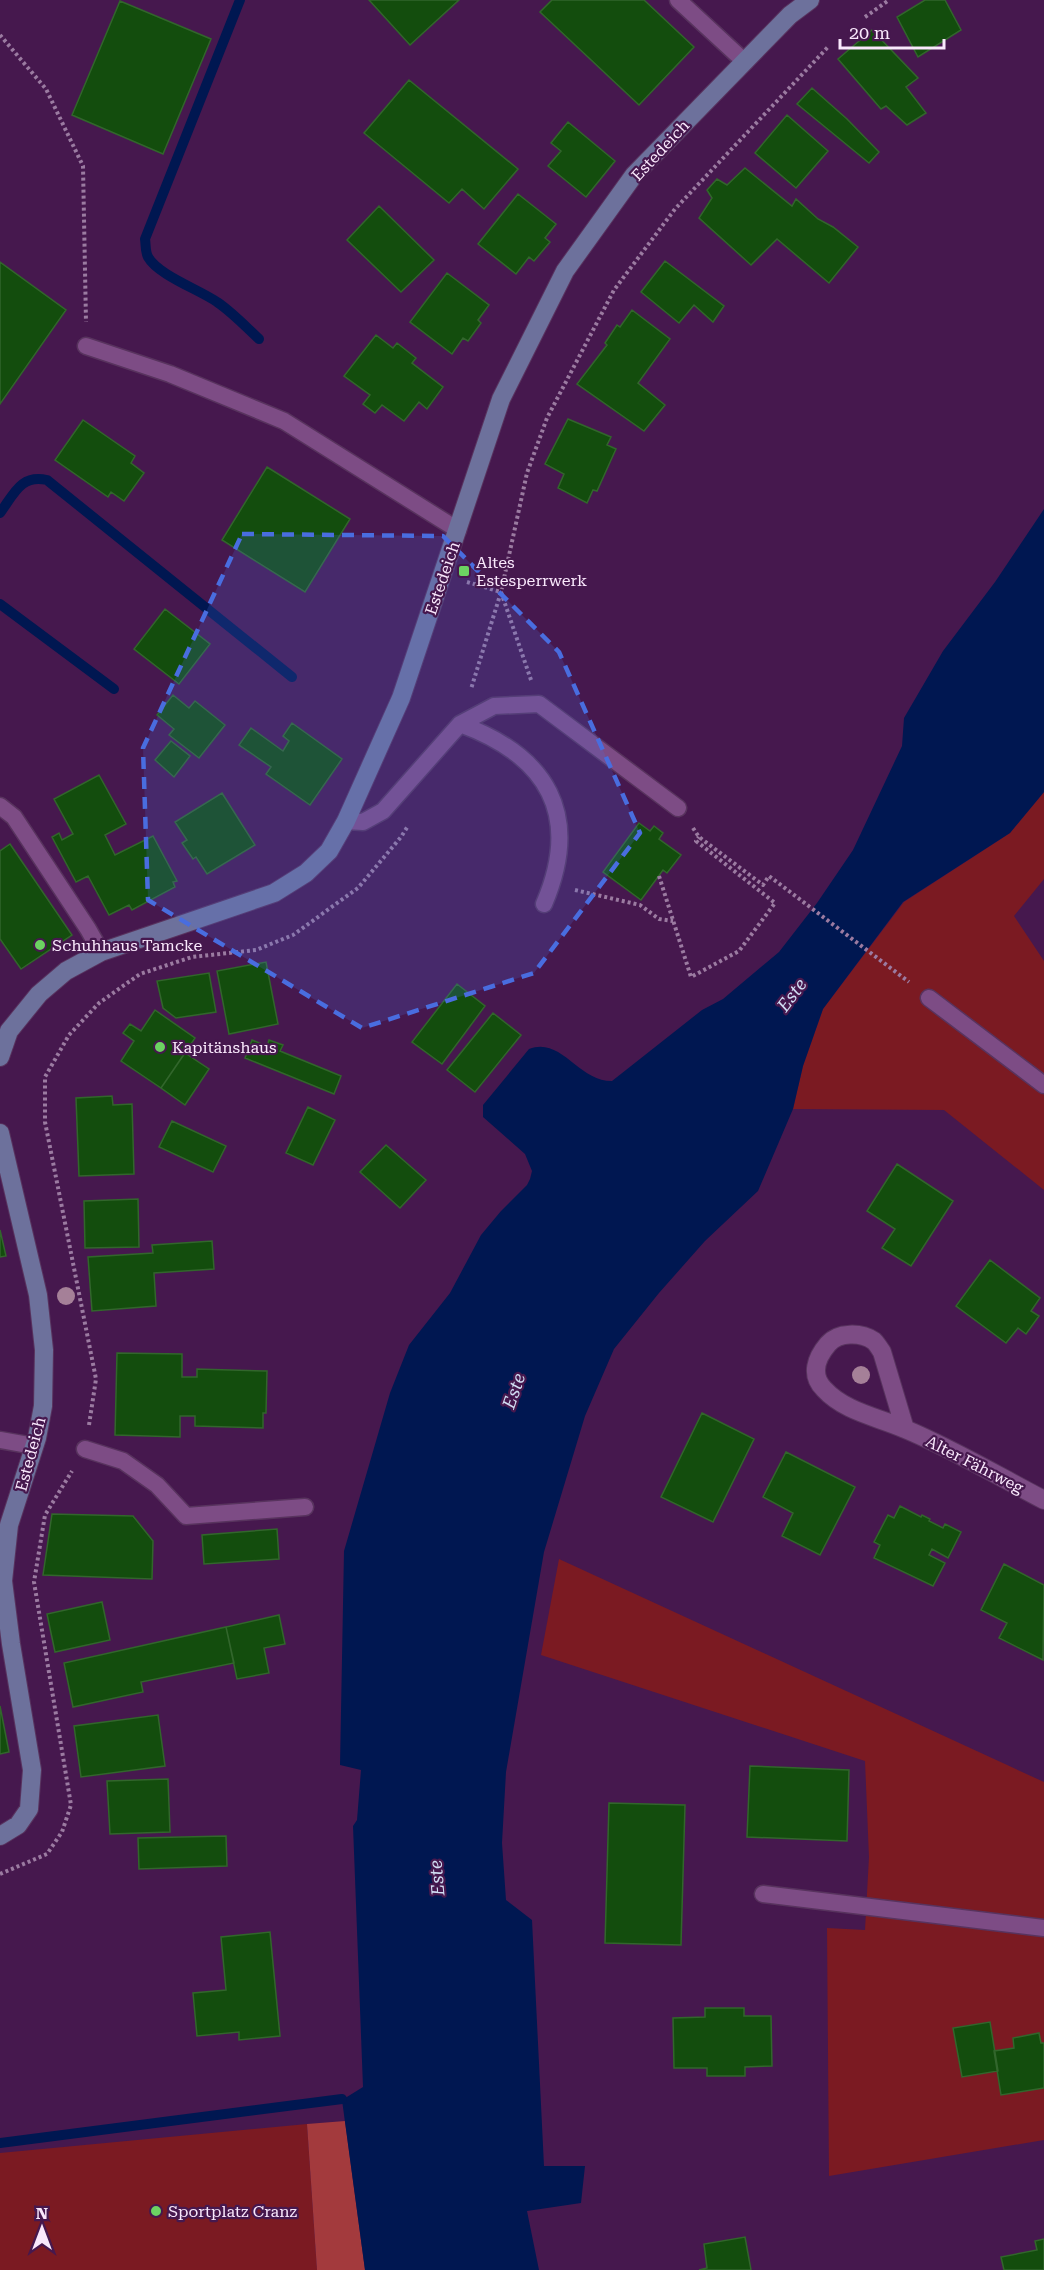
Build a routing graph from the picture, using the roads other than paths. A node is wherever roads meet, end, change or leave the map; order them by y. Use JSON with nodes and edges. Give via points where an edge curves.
{"nodes":[{"id":1,"x":678,"y":0,"type":"edge"},
{"id":2,"x":810,"y":0,"type":"edge"},
{"id":3,"x":745,"y":62,"type":"junction"},
{"id":4,"x":86,"y":346,"type":"road end"},
{"id":5,"x":458,"y":530,"type":"junction"},
{"id":6,"x":460,"y":724,"type":"junction"},
{"id":7,"x":0,"y":806,"type":"edge"},
{"id":8,"x":678,"y":808,"type":"road end"},
{"id":9,"x":346,"y":821,"type":"junction"},
{"id":10,"x":544,"y":904,"type":"dead end"},
{"id":11,"x":101,"y":952,"type":"junction"},
{"id":12,"x":929,"y":998,"type":"dead end"},
{"id":13,"x":0,"y":1057,"type":"edge"},
{"id":14,"x":1044,"y":1085,"type":"edge"},
{"id":15,"x":0,"y":1133,"type":"edge"},
{"id":16,"x":905,"y":1428,"type":"junction"},
{"id":17,"x":0,"y":1440,"type":"edge"},
{"id":18,"x":34,"y":1446,"type":"junction"},
{"id":19,"x":85,"y":1449,"type":"road end"},
{"id":20,"x":1044,"y":1500,"type":"edge"},
{"id":21,"x":305,"y":1507,"type":"dead end"},
{"id":22,"x":0,"y":1836,"type":"edge"},
{"id":23,"x":763,"y":1894,"type":"dead end"},
{"id":24,"x":1044,"y":1928,"type":"edge"}],
"edges":[{"from":1,"to":3,"type":"lane"},
{"from":2,"to":3,"type":"street","name":"Estedeich"},
{"from":3,"to":5,"type":"street","name":"Estedeich","via":[[634,175],[566,271],[501,399]]},
{"from":4,"to":5,"type":"lane","via":[[170,374],[284,421]]},
{"from":5,"to":9,"type":"street","name":"Estedeich","via":[[401,698]]},
{"from":6,"to":8,"type":"lane","via":[[494,706],[539,704]]},
{"from":6,"to":9,"type":"lane","via":[[384,811],[363,822]]},
{"from":6,"to":10,"type":"lane","via":[[515,751],[542,779],[556,812],[560,838],[553,884]]},
{"from":7,"to":11,"type":"lane","via":[[14,817]]},
{"from":9,"to":11,"type":"street","name":"Estedeich","via":[[329,851],[306,873],[274,893]]},
{"from":11,"to":13,"type":"street","name":"Estedeich","via":[[66,971],[39,994],[9,1030]]},
{"from":12,"to":14,"type":"lane"},
{"from":15,"to":18,"type":"street","name":"Estedeich","via":[[38,1296],[44,1350],[43,1406]]},
{"from":16,"to":16,"type":"street","name":"Alter Fährweg","via":[[852,1409],[824,1389],[815,1369],[830,1341],[850,1334],[874,1342],[882,1352]]},
{"from":16,"to":20,"type":"street","name":"Alter Fährweg"},
{"from":17,"to":18,"type":"lane"},
{"from":18,"to":22,"type":"street","name":"Estedeich","via":[[9,1525],[3,1581],[32,1770],[30,1799],[29,1809],[18,1825]]},
{"from":19,"to":21,"type":"lane","via":[[123,1461],[157,1485],[186,1516]]},
{"from":23,"to":24,"type":"lane"}]}
